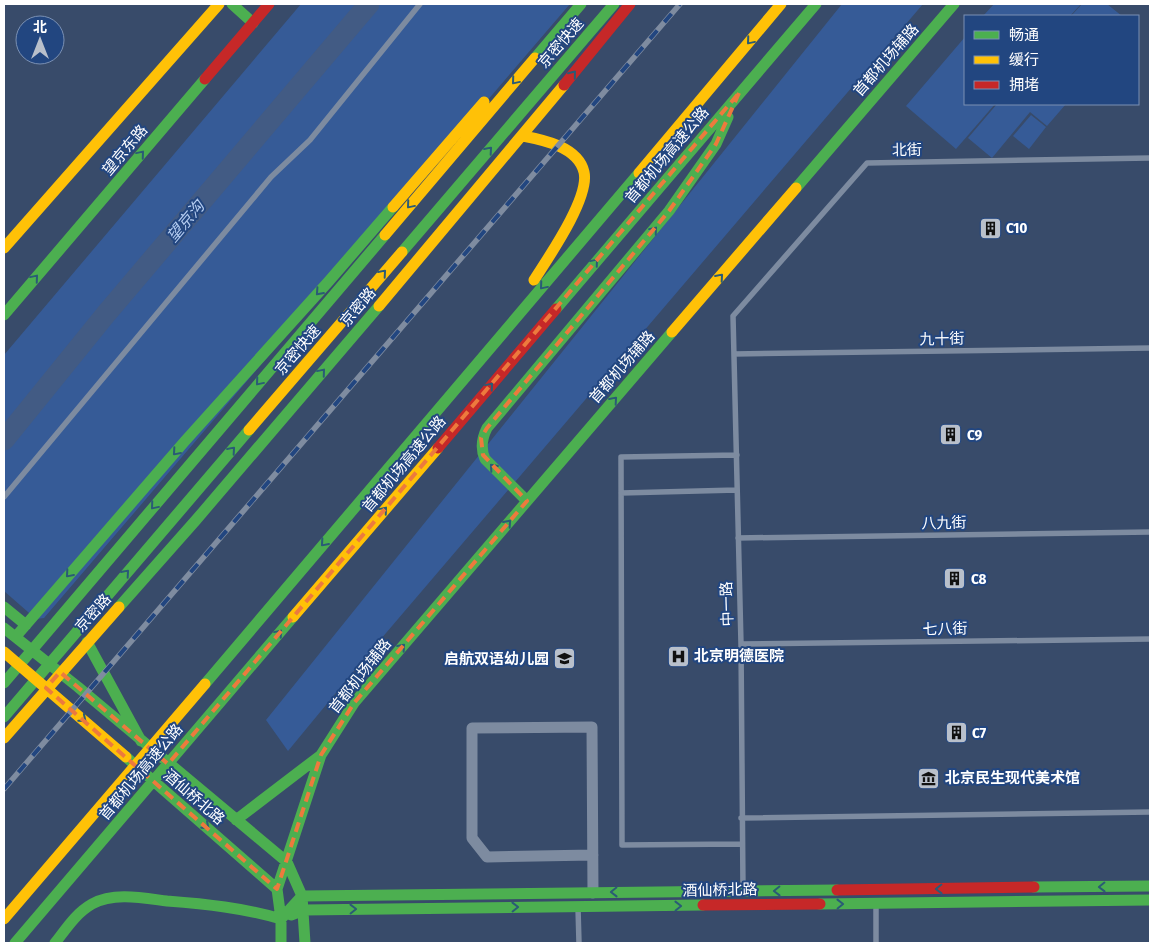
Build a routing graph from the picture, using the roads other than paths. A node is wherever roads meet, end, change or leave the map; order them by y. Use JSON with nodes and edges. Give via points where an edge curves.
{"nodes":[{"id":1,"x":219,"y":4,"type":"edge"},
{"id":2,"x":232,"y":4,"type":"edge"},
{"id":3,"x":269,"y":4,"type":"edge"},
{"id":4,"x":420,"y":4,"type":"edge"},
{"id":5,"x":569,"y":4,"type":"edge"},
{"id":6,"x":581,"y":4,"type":"edge"},
{"id":7,"x":614,"y":4,"type":"edge"},
{"id":8,"x":630,"y":4,"type":"edge"},
{"id":9,"x":781,"y":4,"type":"edge"},
{"id":10,"x":816,"y":4,"type":"edge"},
{"id":11,"x":954,"y":4,"type":"edge"},
{"id":12,"x":253,"y":23,"type":"junction"},
{"id":13,"x":739,"y":93,"type":"junction"},
{"id":14,"x":523,"y":136,"type":"junction"},
{"id":15,"x":1150,"y":158,"type":"edge"},
{"id":16,"x":4,"y":248,"type":"edge"},
{"id":17,"x":4,"y":315,"type":"edge"},
{"id":18,"x":733,"y":316,"type":"joint"},
{"id":19,"x":1150,"y":348,"type":"edge"},
{"id":20,"x":486,"y":354,"type":"junction"},
{"id":21,"x":734,"y":354,"type":"junction"},
{"id":22,"x":737,"y":455,"type":"junction"},
{"id":23,"x":738,"y":490,"type":"junction"},
{"id":24,"x":621,"y":492,"type":"junction"},
{"id":25,"x":4,"y":497,"type":"edge"},
{"id":26,"x":527,"y":501,"type":"junction"},
{"id":27,"x":1150,"y":532,"type":"edge"},
{"id":28,"x":738,"y":538,"type":"junction"},
{"id":29,"x":4,"y":607,"type":"edge"},
{"id":30,"x":26,"y":625,"type":"junction"},
{"id":31,"x":4,"y":628,"type":"edge"},
{"id":32,"x":15,"y":637,"type":"junction"},
{"id":33,"x":1150,"y":639,"type":"edge"},
{"id":34,"x":87,"y":642,"type":"junction"},
{"id":35,"x":741,"y":644,"type":"junction"},
{"id":36,"x":4,"y":652,"type":"edge"},
{"id":37,"x":60,"y":672,"type":"junction"},
{"id":38,"x":4,"y":682,"type":"edge"},
{"id":39,"x":46,"y":688,"type":"junction"},
{"id":40,"x":4,"y":717,"type":"edge"},
{"id":41,"x":4,"y":738,"type":"edge"},
{"id":42,"x":141,"y":741,"type":"junction"},
{"id":43,"x":321,"y":755,"type":"junction"},
{"id":44,"x":1150,"y":812,"type":"edge"},
{"id":45,"x":741,"y":818,"type":"junction"},
{"id":46,"x":236,"y":820,"type":"junction"},
{"id":47,"x":741,"y":844,"type":"junction"},
{"id":48,"x":593,"y":854,"type":"junction"},
{"id":49,"x":287,"y":862,"type":"junction"},
{"id":50,"x":1150,"y":886,"type":"edge"},
{"id":51,"x":278,"y":889,"type":"junction"},
{"id":52,"x":743,"y":891,"type":"junction"},
{"id":53,"x":593,"y":893,"type":"junction"},
{"id":54,"x":302,"y":896,"type":"junction"},
{"id":55,"x":1150,"y":900,"type":"edge"},
{"id":56,"x":876,"y":904,"type":"junction"},
{"id":57,"x":578,"y":907,"type":"junction"},
{"id":58,"x":304,"y":910,"type":"junction"},
{"id":59,"x":4,"y":919,"type":"edge"},
{"id":60,"x":281,"y":919,"type":"junction"},
{"id":61,"x":16,"y":943,"type":"edge"},
{"id":62,"x":55,"y":943,"type":"edge"},
{"id":63,"x":282,"y":943,"type":"edge"},
{"id":64,"x":305,"y":943,"type":"edge"},
{"id":65,"x":579,"y":943,"type":"edge"},
{"id":66,"x":876,"y":943,"type":"edge"}],
"edges":[{"from":1,"to":16,"type":"main road","name":"望京东路"},
{"from":2,"to":12,"type":"main road"},
{"from":3,"to":12,"type":"main road","name":"望京东路"},
{"from":4,"to":25,"type":"lane","via":[[310,140],[271,177]]},
{"from":5,"to":30,"type":"main road","one_way":true},
{"from":6,"to":38,"type":"main road","name":"京密快速","one_way":true},
{"from":40,"to":7,"type":"main road","name":"京密快速","one_way":true},
{"from":14,"to":8,"type":"main road","name":"京密路","one_way":true},
{"from":9,"to":20,"type":"main road","name":"首都机场高速公路","one_way":true},
{"from":10,"to":13,"type":"main road","name":"首都机场高速公路"},
{"from":26,"to":11,"type":"main road","name":"首都机场辅路","one_way":true},
{"from":17,"to":12,"type":"main road","name":"望京东路","one_way":true},
{"from":26,"to":13,"type":"main road","one_way":true,"via":[[483,455],[482,438],[487,428],[669,211],[716,144]]},
{"from":61,"to":13,"type":"main road","name":"首都机场高速公路","one_way":true},
{"from":14,"to":20,"type":"main road","via":[[544,140],[574,157],[584,172],[584,190],[556,244]]},
{"from":34,"to":14,"type":"main road","name":"京密路","one_way":true,"via":[[195,521]]},
{"from":15,"to":18,"type":"lane","name":"北街","via":[[867,163]]},
{"from":18,"to":21,"type":"lane","name":"中一路"},
{"from":19,"to":21,"type":"lane","name":"九十街"},
{"from":20,"to":59,"type":"main road","name":"首都机场高速公路","one_way":true},
{"from":21,"to":22,"type":"lane","name":"中一路"},
{"from":22,"to":23,"type":"lane","name":"中一路"},
{"from":22,"to":24,"type":"lane","via":[[620,457]]},
{"from":23,"to":24,"type":"lane"},
{"from":23,"to":28,"type":"lane","name":"中一路"},
{"from":24,"to":47,"type":"lane","via":[[622,844]]},
{"from":43,"to":26,"type":"main road","name":"首都机场辅路","one_way":true,"via":[[354,703]]},
{"from":27,"to":28,"type":"lane","name":"八九街"},
{"from":28,"to":35,"type":"lane","name":"中一路"},
{"from":29,"to":30,"type":"main road"},
{"from":30,"to":32,"type":"main road"},
{"from":31,"to":32,"type":"main road","name":"酒仙桥北路"},
{"from":32,"to":36,"type":"main road"},
{"from":32,"to":37,"type":"main road","name":"酒仙桥北路"},
{"from":33,"to":35,"type":"lane","name":"七八街"},
{"from":34,"to":37,"type":"main road","name":"京密路"},
{"from":34,"to":42,"type":"main road"},
{"from":35,"to":45,"type":"lane","name":"中一路"},
{"from":36,"to":39,"type":"main road","name":"酒仙桥北路"},
{"from":37,"to":39,"type":"main road","name":"京密路"},
{"from":37,"to":42,"type":"main road","name":"酒仙桥北路"},
{"from":39,"to":41,"type":"main road","name":"京密路"},
{"from":39,"to":51,"type":"main road","name":"酒仙桥北路","one_way":true},
{"from":42,"to":46,"type":"main road","name":"酒仙桥北路"},
{"from":43,"to":46,"type":"main road"},
{"from":43,"to":49,"type":"main road"},
{"from":44,"to":45,"type":"lane"},
{"from":45,"to":47,"type":"lane","name":"中一路"},
{"from":46,"to":49,"type":"main road","name":"酒仙桥北路"},
{"from":47,"to":52,"type":"lane","name":"中一路"},
{"from":48,"to":48,"type":"street","via":[[592,727],[472,728],[472,838],[487,857]]},
{"from":48,"to":53,"type":"street"},
{"from":49,"to":51,"type":"main road"},
{"from":49,"to":54,"type":"main road","name":"酒仙桥北路"},
{"from":50,"to":52,"type":"main road","name":"酒仙桥北路","one_way":true},
{"from":51,"to":60,"type":"main road"},
{"from":52,"to":53,"type":"main road","name":"酒仙桥北路","one_way":true},
{"from":53,"to":54,"type":"main road","name":"酒仙桥北路"},
{"from":54,"to":58,"type":"main road","name":"酒仙桥北路"},
{"from":54,"to":60,"type":"main road"},
{"from":55,"to":56,"type":"main road","name":"酒仙桥北路"},
{"from":57,"to":56,"type":"main road","name":"酒仙桥北路","one_way":true},
{"from":56,"to":66,"type":"lane"},
{"from":58,"to":57,"type":"main road","name":"酒仙桥北路","one_way":true},
{"from":57,"to":65,"type":"lane"},
{"from":58,"to":60,"type":"main road"},
{"from":58,"to":64,"type":"main road"},
{"from":60,"to":62,"type":"main road","via":[[228,906],[117,897],[82,910]]},
{"from":60,"to":63,"type":"main road"}]}
